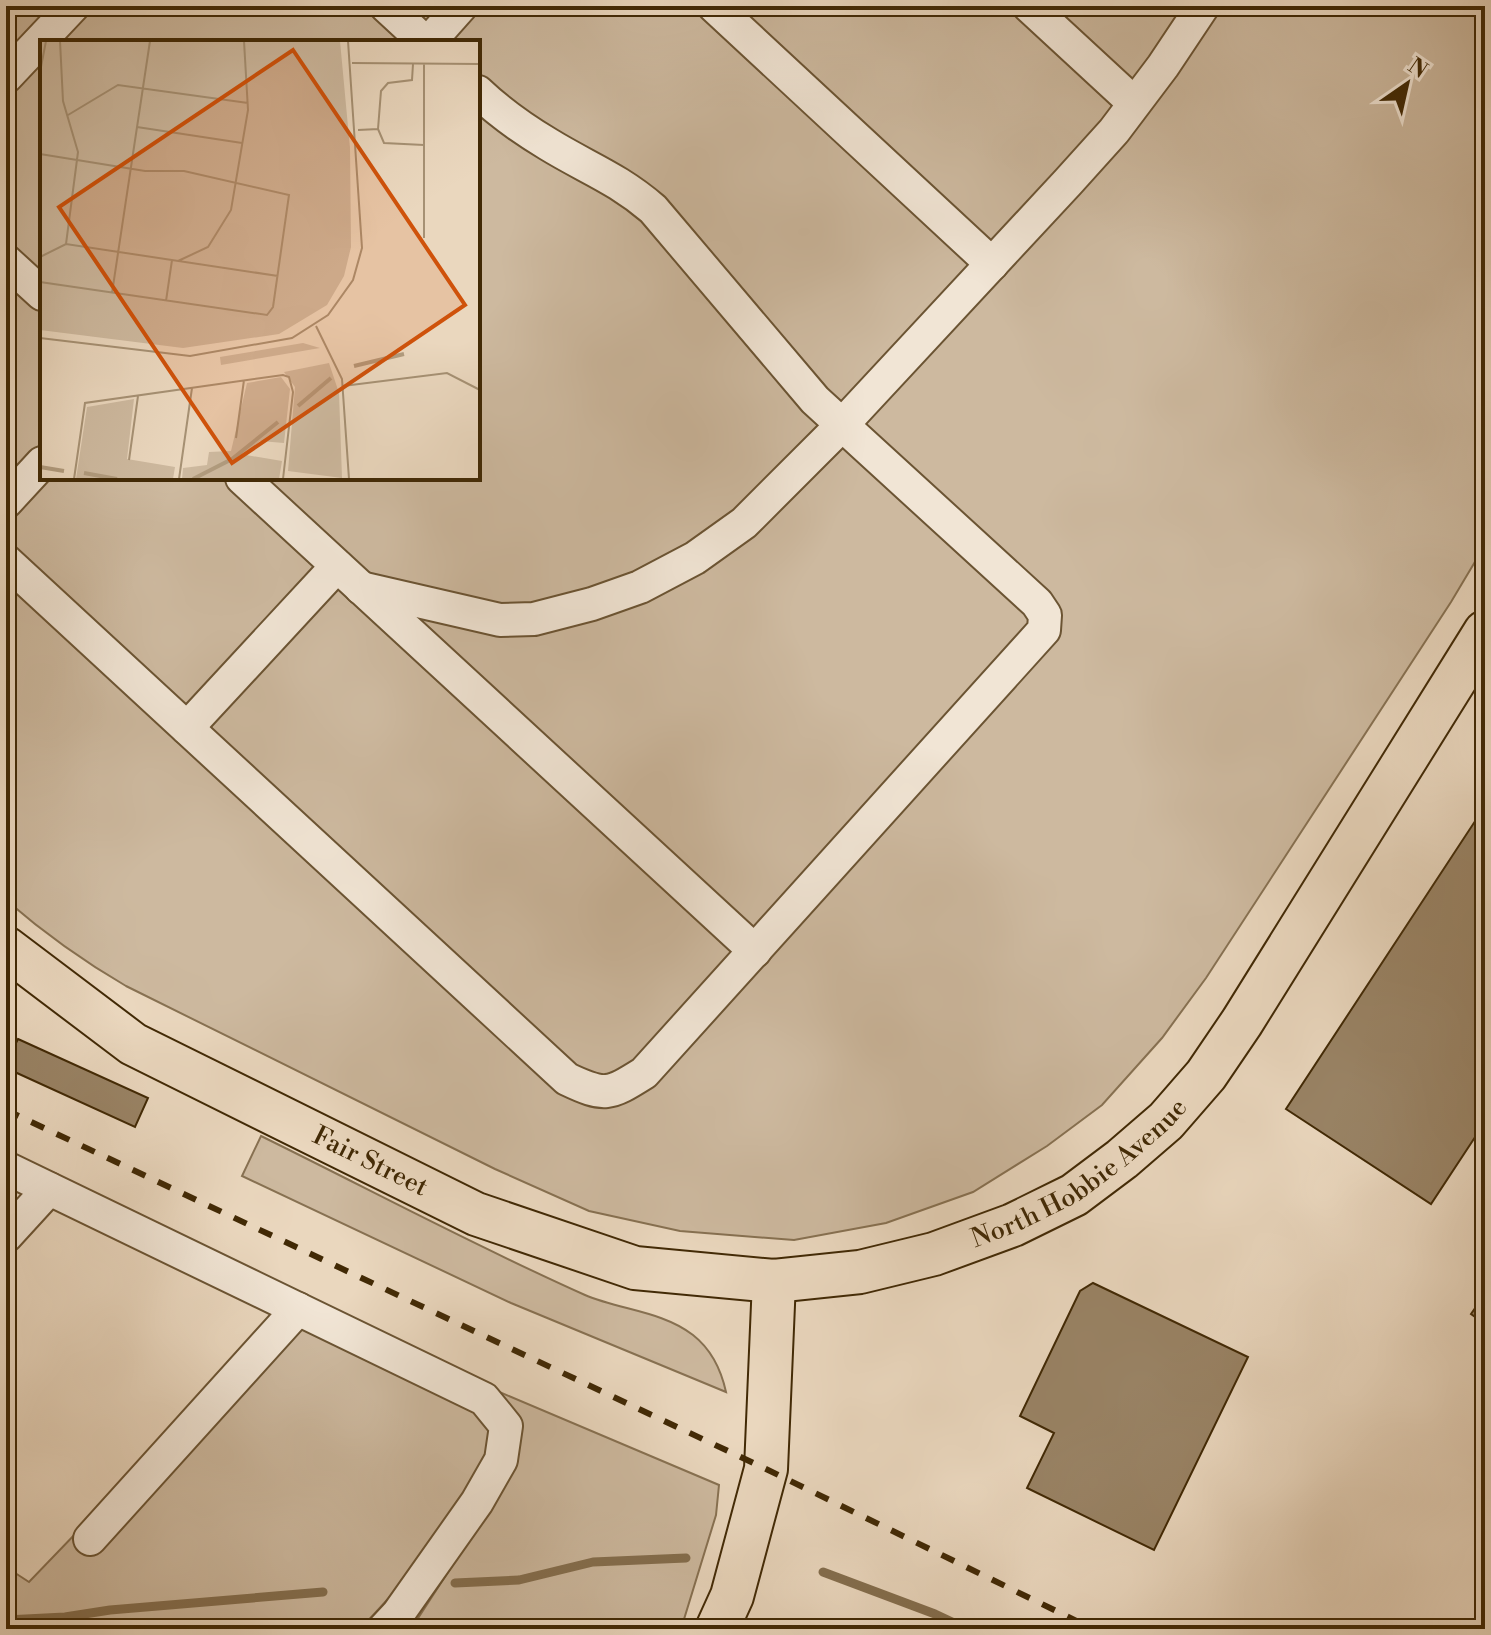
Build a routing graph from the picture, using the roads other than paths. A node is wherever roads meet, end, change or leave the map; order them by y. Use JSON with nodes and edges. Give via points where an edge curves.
{"nodes":[{"id":1,"x":73,"y":6,"type":"edge"},
{"id":2,"x":386,"y":6,"type":"edge"},
{"id":3,"x":461,"y":6,"type":"edge"},
{"id":4,"x":714,"y":6,"type":"edge"},
{"id":5,"x":1029,"y":6,"type":"edge"},
{"id":6,"x":1203,"y":6,"type":"edge"},
{"id":7,"x":41,"y":40,"type":"edge"},
{"id":8,"x":425,"y":40,"type":"edge"},
{"id":9,"x":429,"y":40,"type":"edge"},
{"id":10,"x":40,"y":41,"type":"edge"},
{"id":11,"x":6,"y":77,"type":"edge"},
{"id":12,"x":480,"y":94,"type":"edge"},
{"id":13,"x":1134,"y":103,"type":"junction"},
{"id":14,"x":6,"y":261,"type":"edge"},
{"id":15,"x":992,"y":264,"type":"junction"},
{"id":16,"x":40,"y":292,"type":"edge"},
{"id":17,"x":842,"y":425,"type":"junction"},
{"id":18,"x":40,"y":465,"type":"edge"},
{"id":19,"x":244,"y":480,"type":"edge"},
{"id":20,"x":6,"y":502,"type":"edge"},
{"id":21,"x":6,"y":561,"type":"edge"},
{"id":22,"x":337,"y":566,"type":"junction"},
{"id":23,"x":361,"y":588,"type":"junction"},
{"id":24,"x":1485,"y":632,"type":"edge"},
{"id":25,"x":187,"y":728,"type":"junction"},
{"id":26,"x":6,"y":948,"type":"edge"},
{"id":27,"x":755,"y":951,"type":"junction"},
{"id":28,"x":6,"y":1168,"type":"edge"},
{"id":29,"x":49,"y":1189,"type":"junction"},
{"id":30,"x":6,"y":1236,"type":"edge"},
{"id":31,"x":774,"y":1281,"type":"junction"},
{"id":32,"x":298,"y":1309,"type":"junction"},
{"id":33,"x":90,"y":1539,"type":"dead end"},
{"id":34,"x":391,"y":1622,"type":"edge"},
{"id":35,"x":717,"y":1629,"type":"edge"}],
"edges":[{"from":1,"to":7,"type":"street"},
{"from":2,"to":8,"type":"street"},
{"from":3,"to":9,"type":"street"},
{"from":4,"to":15,"type":"street"},
{"from":5,"to":13,"type":"street"},
{"from":6,"to":13,"type":"street"},
{"from":10,"to":11,"type":"street"},
{"from":12,"to":17,"type":"street","via":[[518,126],[628,188],[653,209]]},
{"from":13,"to":15,"type":"street"},
{"from":14,"to":16,"type":"street"},
{"from":15,"to":17,"type":"street"},
{"from":17,"to":23,"type":"street","via":[[744,523],[695,558],[640,587],[592,604],[534,619],[500,620]]},
{"from":17,"to":27,"type":"street","via":[[1037,603],[1045,615],[1044,630]]},
{"from":18,"to":20,"type":"street"},
{"from":19,"to":22,"type":"street"},
{"from":21,"to":25,"type":"street"},
{"from":22,"to":23,"type":"street"},
{"from":22,"to":25,"type":"street"},
{"from":23,"to":27,"type":"street"},
{"from":24,"to":31,"type":"main road","name":"North Hobbie Avenue","via":[[1242,1022],[1166,1121],[1074,1195],[1013,1225],[934,1254],[860,1272]]},
{"from":25,"to":27,"type":"street","via":[[567,1079],[593,1091],[616,1091],[644,1073]]},
{"from":26,"to":31,"type":"main road","name":"Fair Street","via":[[133,1044],[476,1214],[635,1268]]},
{"from":28,"to":29,"type":"street"},
{"from":29,"to":30,"type":"street"},
{"from":29,"to":32,"type":"street"},
{"from":31,"to":35,"type":"main road","via":[[766,1469],[732,1596]]},
{"from":32,"to":33,"type":"street"},
{"from":32,"to":34,"type":"street","via":[[484,1399],[506,1426],[501,1460],[477,1502]]}]}
